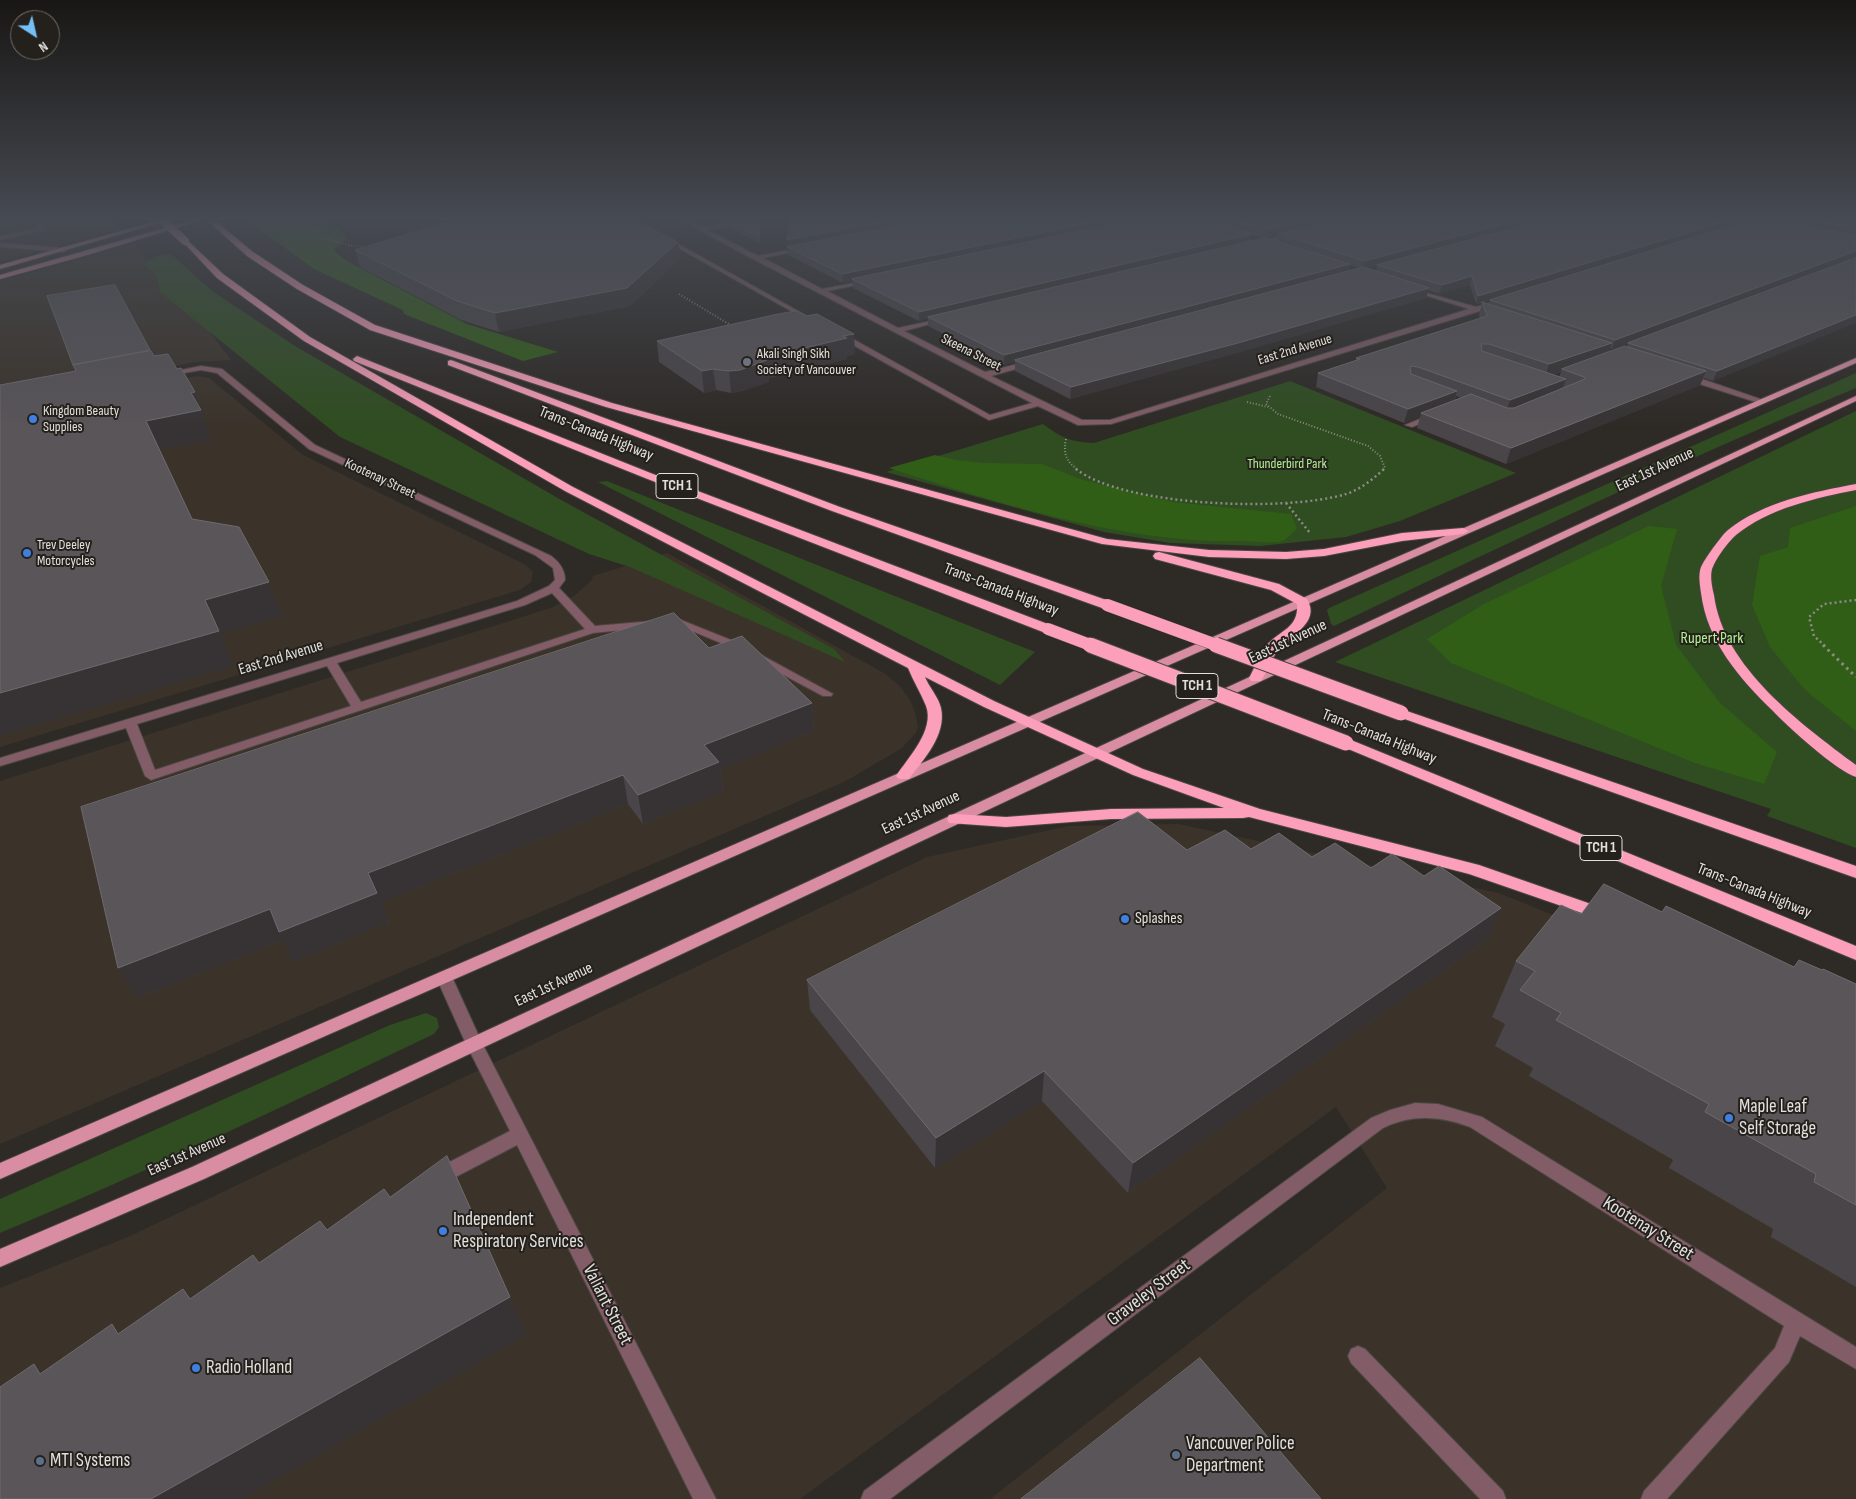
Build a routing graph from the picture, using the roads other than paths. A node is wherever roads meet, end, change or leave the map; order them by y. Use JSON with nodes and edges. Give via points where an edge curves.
{"nodes":[{"id":1,"x":238,"y":289,"type":"edge"},
{"id":2,"x":305,"y":289,"type":"edge"},
{"id":3,"x":755,"y":289,"type":"edge"},
{"id":4,"x":816,"y":289,"type":"edge"},
{"id":5,"x":830,"y":289,"type":"edge"},
{"id":6,"x":1411,"y":289,"type":"edge"},
{"id":7,"x":820,"y":291,"type":"junction"},
{"id":8,"x":1508,"y":300,"type":"edge"},
{"id":9,"x":1477,"y":310,"type":"junction"},
{"id":10,"x":1493,"y":315,"type":"edge"},
{"id":11,"x":946,"y":318,"type":"edge"},
{"id":12,"x":818,"y":324,"type":"edge"},
{"id":13,"x":365,"y":325,"type":"junction"},
{"id":14,"x":897,"y":330,"type":"junction"},
{"id":15,"x":835,"y":333,"type":"edge"},
{"id":16,"x":308,"y":339,"type":"junction"},
{"id":17,"x":1042,"y":359,"type":"edge"},
{"id":18,"x":1856,"y":360,"type":"edge"},
{"id":19,"x":162,"y":375,"type":"edge"},
{"id":20,"x":985,"y":375,"type":"junction"},
{"id":21,"x":1683,"y":376,"type":"edge"},
{"id":22,"x":1855,"y":399,"type":"edge"},
{"id":23,"x":1762,"y":401,"type":"junction"},
{"id":24,"x":1039,"y":403,"type":"junction"},
{"id":25,"x":1441,"y":414,"type":"edge"},
{"id":26,"x":1090,"y":424,"type":"joint"},
{"id":27,"x":1409,"y":425,"type":"edge"},
{"id":28,"x":1856,"y":486,"type":"edge"},
{"id":29,"x":1463,"y":532,"type":"junction"},
{"id":30,"x":1106,"y":542,"type":"junction"},
{"id":31,"x":553,"y":588,"type":"junction"},
{"id":32,"x":1303,"y":602,"type":"junction"},
{"id":33,"x":592,"y":630,"type":"junction"},
{"id":34,"x":329,"y":660,"type":"junction"},
{"id":35,"x":912,"y":664,"type":"junction"},
{"id":36,"x":1256,"y":678,"type":"junction"},
{"id":37,"x":827,"y":694,"type":"dead end"},
{"id":38,"x":358,"y":707,"type":"junction"},
{"id":39,"x":130,"y":722,"type":"junction"},
{"id":40,"x":1028,"y":722,"type":"junction"},
{"id":41,"x":1096,"y":753,"type":"junction"},
{"id":42,"x":0,"y":762,"type":"edge"},
{"id":43,"x":1856,"y":772,"type":"edge"},
{"id":44,"x":904,"y":776,"type":"junction"},
{"id":45,"x":1255,"y":813,"type":"junction"},
{"id":46,"x":955,"y":819,"type":"junction"},
{"id":47,"x":1856,"y":872,"type":"edge"},
{"id":48,"x":1621,"y":921,"type":"edge"},
{"id":49,"x":1856,"y":953,"type":"edge"},
{"id":50,"x":444,"y":976,"type":"junction"},
{"id":51,"x":474,"y":1044,"type":"junction"},
{"id":52,"x":1435,"y":1111,"type":"joint"},
{"id":53,"x":521,"y":1134,"type":"junction"},
{"id":54,"x":0,"y":1171,"type":"edge"},
{"id":55,"x":424,"y":1184,"type":"edge"},
{"id":56,"x":0,"y":1258,"type":"edge"},
{"id":57,"x":1796,"y":1322,"type":"junction"},
{"id":58,"x":1358,"y":1356,"type":"dead end"},
{"id":59,"x":1856,"y":1359,"type":"edge"},
{"id":60,"x":705,"y":1499,"type":"edge"},
{"id":61,"x":872,"y":1499,"type":"edge"},
{"id":62,"x":1495,"y":1499,"type":"edge"},
{"id":63,"x":1652,"y":1499,"type":"edge"}],
"edges":[{"from":1,"to":16,"type":"highway","name":"Trans-Canada Highway","number":"TCH 1","bridge":true},
{"from":2,"to":13,"type":"highway","name":"Trans-Canada Highway","number":"TCH 1"},
{"from":3,"to":12,"type":"street"},
{"from":4,"to":7,"type":"street","name":"Skeena Street"},
{"from":5,"to":7,"type":"street"},
{"from":6,"to":9,"type":"street"},
{"from":7,"to":14,"type":"street","name":"Skeena Street"},
{"from":8,"to":9,"type":"street","name":"East 2nd Avenue"},
{"from":9,"to":10,"type":"street"},
{"from":9,"to":26,"type":"street","name":"East 2nd Avenue","via":[[1111,422]]},
{"from":11,"to":14,"type":"street"},
{"from":13,"to":30,"type":"highway","via":[[609,405]]},
{"from":13,"to":47,"type":"highway","name":"Trans-Canada Highway","number":"TCH 1","bridge":true,"via":[[474,373],[836,509],[1401,714]]},
{"from":14,"to":20,"type":"street","name":"Skeena Street"},
{"from":15,"to":24,"type":"street","via":[[989,418]]},
{"from":16,"to":35,"type":"highway","via":[[569,489]]},
{"from":16,"to":49,"type":"highway","name":"Trans-Canada Highway","number":"TCH 1","bridge":true,"via":[[649,476],[1346,743]]},
{"from":17,"to":20,"type":"street"},
{"from":18,"to":23,"type":"main road","name":"East 1st Avenue"},
{"from":19,"to":31,"type":"street","name":"Kootenay Street","via":[[190,369],[219,371],[312,447],[539,553],[556,564],[561,573]]},
{"from":20,"to":24,"type":"street","name":"Skeena Street"},
{"from":21,"to":23,"type":"street"},
{"from":22,"to":36,"type":"main road","name":"East 1st Avenue"},
{"from":23,"to":29,"type":"main road","name":"East 1st Avenue"},
{"from":24,"to":26,"type":"street","name":"Skeena Street","via":[[1072,420]]},
{"from":25,"to":27,"type":"street"},
{"from":28,"to":43,"type":"highway","via":[[1763,515],[1732,534],[1706,568],[1705,599],[1714,626],[1730,654],[1766,697],[1816,743]]},
{"from":29,"to":30,"type":"highway","via":[[1401,538],[1348,550],[1260,556],[1187,552]]},
{"from":29,"to":32,"type":"main road","name":"East 1st Avenue"},
{"from":30,"to":32,"type":"highway","via":[[1275,588]]},
{"from":31,"to":33,"type":"street"},
{"from":31,"to":34,"type":"street","name":"East 2nd Avenue","via":[[521,603]]},
{"from":32,"to":36,"type":"highway","via":[[1305,611],[1301,624],[1272,647]]},
{"from":32,"to":40,"type":"main road","name":"East 1st Avenue"},
{"from":33,"to":37,"type":"street","via":[[676,621],[737,646]]},
{"from":33,"to":38,"type":"street"},
{"from":34,"to":38,"type":"street"},
{"from":34,"to":39,"type":"street","name":"East 2nd Avenue"},
{"from":35,"to":40,"type":"highway"},
{"from":35,"to":44,"type":"highway","via":[[934,708],[933,727],[926,745]]},
{"from":36,"to":41,"type":"main road","name":"East 1st Avenue"},
{"from":38,"to":39,"type":"street","via":[[151,776]]},
{"from":39,"to":42,"type":"street","name":"East 2nd Avenue"},
{"from":40,"to":41,"type":"highway"},
{"from":40,"to":44,"type":"main road","name":"East 1st Avenue"},
{"from":41,"to":45,"type":"highway","via":[[1138,772]]},
{"from":41,"to":46,"type":"main road","name":"East 1st Avenue"},
{"from":44,"to":50,"type":"main road","name":"East 1st Avenue"},
{"from":45,"to":46,"type":"highway","via":[[1111,814],[1006,822]]},
{"from":45,"to":48,"type":"highway","via":[[1473,869]]},
{"from":46,"to":51,"type":"main road","name":"East 1st Avenue"},
{"from":50,"to":51,"type":"street","name":"Valiant Street"},
{"from":50,"to":54,"type":"main road","name":"East 1st Avenue"},
{"from":51,"to":53,"type":"street","name":"Valiant Street"},
{"from":51,"to":56,"type":"main road","name":"East 1st Avenue","via":[[198,1173]]},
{"from":52,"to":57,"type":"street","name":"Kootenay Street","via":[[1484,1127]]},
{"from":52,"to":61,"type":"street","name":"Graveley Street","via":[[1415,1109],[1396,1113],[1377,1123]]},
{"from":53,"to":55,"type":"street"},
{"from":53,"to":60,"type":"street","name":"Valiant Street"},
{"from":57,"to":59,"type":"street","name":"Kootenay Street"},
{"from":57,"to":63,"type":"street","via":[[1782,1355]]},
{"from":58,"to":62,"type":"street"}]}
